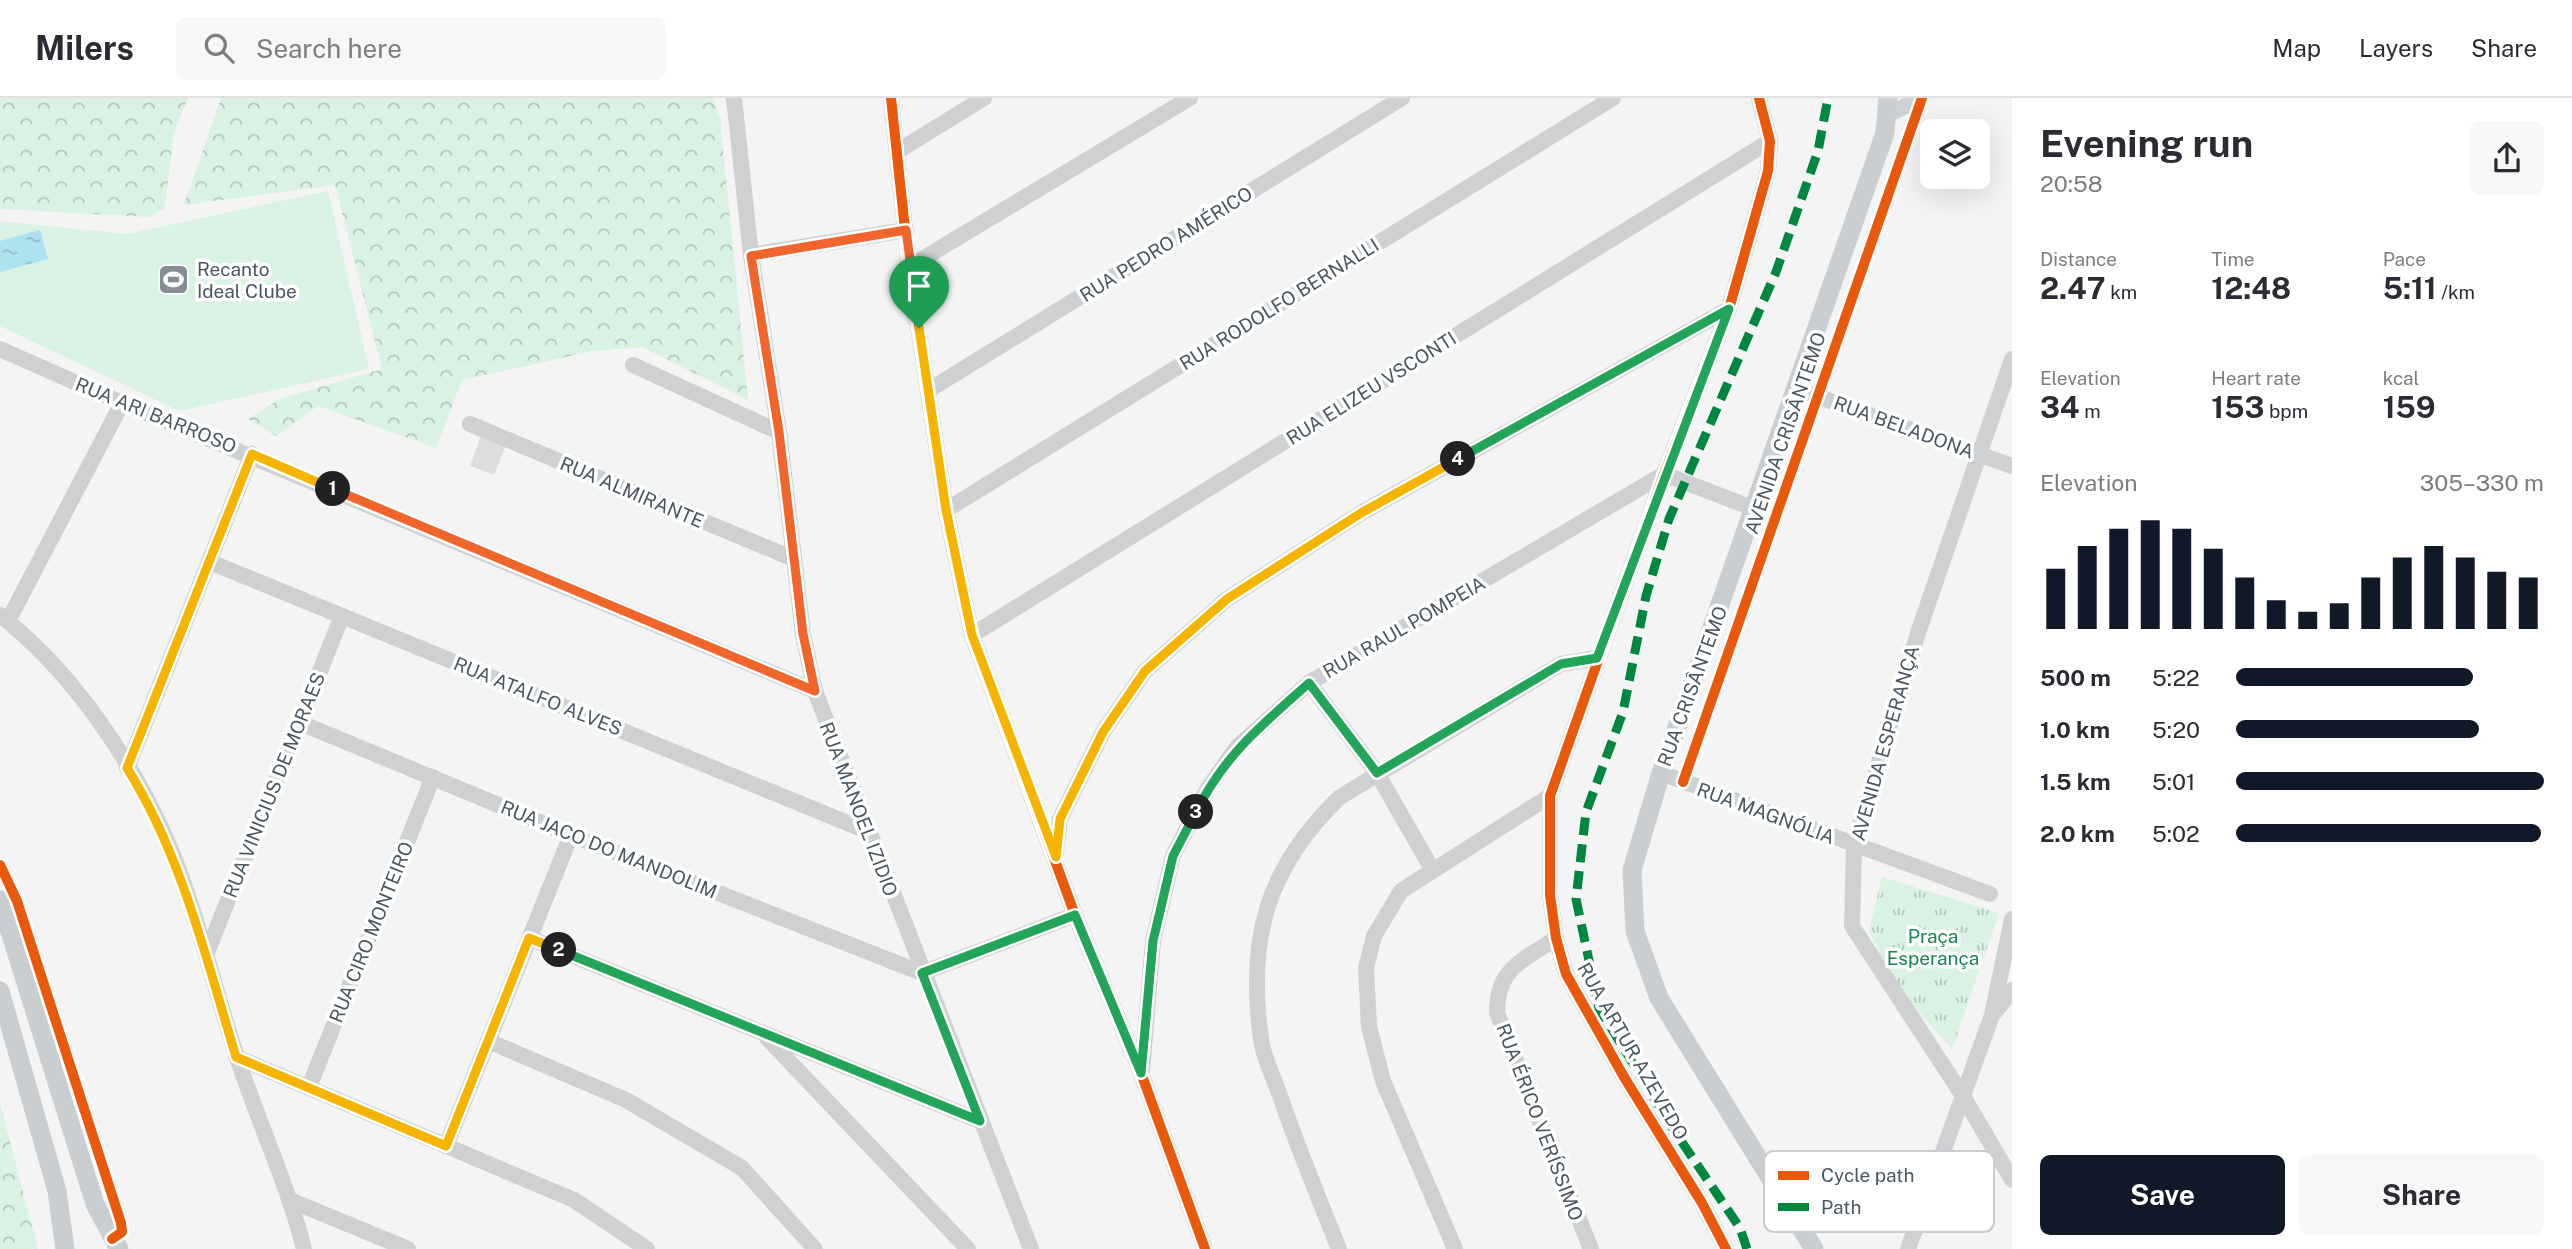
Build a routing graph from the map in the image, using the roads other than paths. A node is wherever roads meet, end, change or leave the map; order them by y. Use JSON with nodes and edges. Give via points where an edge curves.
{"nodes":[{"id":1,"x":734,"y":98,"type":"edge"},
{"id":2,"x":891,"y":98,"type":"edge"},
{"id":3,"x":984,"y":98,"type":"edge"},
{"id":4,"x":1190,"y":98,"type":"edge"},
{"id":5,"x":1402,"y":98,"type":"edge"},
{"id":6,"x":1613,"y":98,"type":"edge"},
{"id":7,"x":1759,"y":98,"type":"edge"},
{"id":8,"x":1922,"y":98,"type":"edge"},
{"id":9,"x":1888,"y":106,"type":"edge"},
{"id":10,"x":1770,"y":141,"type":"junction"},
{"id":11,"x":898,"y":151,"type":"junction"},
{"id":12,"x":906,"y":230,"type":"junction"},
{"id":13,"x":751,"y":256,"type":"junction"},
{"id":14,"x":909,"y":267,"type":"junction"},
{"id":15,"x":1729,"y":309,"type":"junction"},
{"id":16,"x":0,"y":349,"type":"edge"},
{"id":17,"x":2012,"y":359,"type":"edge"},
{"id":18,"x":633,"y":365,"type":"dead end"},
{"id":19,"x":1797,"y":389,"type":"junction"},
{"id":20,"x":929,"y":390,"type":"junction"},
{"id":21,"x":122,"y":403,"type":"junction"},
{"id":22,"x":470,"y":424,"type":"dead end"},
{"id":23,"x":779,"y":432,"type":"junction"},
{"id":24,"x":252,"y":454,"type":"junction"},
{"id":25,"x":1980,"y":454,"type":"junction"},
{"id":26,"x":2012,"y":466,"type":"edge"},
{"id":27,"x":1670,"y":477,"type":"junction"},
{"id":28,"x":1750,"y":507,"type":"junction"},
{"id":29,"x":946,"y":510,"type":"junction"},
{"id":30,"x":794,"y":559,"type":"junction"},
{"id":31,"x":210,"y":562,"type":"junction"},
{"id":32,"x":342,"y":616,"type":"junction"},
{"id":33,"x":4,"y":618,"type":"edge"},
{"id":34,"x":972,"y":635,"type":"junction"},
{"id":35,"x":1597,"y":658,"type":"junction"},
{"id":36,"x":1309,"y":683,"type":"junction"},
{"id":37,"x":815,"y":691,"type":"junction"},
{"id":38,"x":298,"y":722,"type":"junction"},
{"id":39,"x":127,"y":768,"type":"junction"},
{"id":40,"x":1377,"y":773,"type":"junction"},
{"id":41,"x":1661,"y":773,"type":"junction"},
{"id":42,"x":433,"y":778,"type":"junction"},
{"id":43,"x":1550,"y":796,"type":"junction"},
{"id":44,"x":867,"y":831,"type":"junction"},
{"id":45,"x":571,"y":835,"type":"junction"},
{"id":46,"x":1854,"y":845,"type":"junction"},
{"id":47,"x":1056,"y":857,"type":"junction"},
{"id":48,"x":1432,"y":869,"type":"junction"},
{"id":49,"x":1990,"y":894,"type":"dead end"},
{"id":50,"x":0,"y":900,"type":"edge"},
{"id":51,"x":1075,"y":915,"type":"junction"},
{"id":52,"x":2012,"y":919,"type":"edge"},
{"id":53,"x":529,"y":938,"type":"junction"},
{"id":54,"x":1556,"y":938,"type":"junction"},
{"id":55,"x":206,"y":955,"type":"junction"},
{"id":56,"x":922,"y":973,"type":"junction"},
{"id":57,"x":2012,"y":990,"type":"edge"},
{"id":58,"x":0,"y":991,"type":"edge"},
{"id":59,"x":1992,"y":1015,"type":"junction"},
{"id":60,"x":764,"y":1034,"type":"junction"},
{"id":61,"x":488,"y":1041,"type":"junction"},
{"id":62,"x":236,"y":1057,"type":"junction"},
{"id":63,"x":1141,"y":1073,"type":"junction"},
{"id":64,"x":309,"y":1087,"type":"junction"},
{"id":65,"x":1963,"y":1096,"type":"junction"},
{"id":66,"x":980,"y":1121,"type":"junction"},
{"id":67,"x":446,"y":1146,"type":"junction"},
{"id":68,"x":1943,"y":1151,"type":"edge"},
{"id":69,"x":1764,"y":1168,"type":"edge"},
{"id":70,"x":2009,"y":1172,"type":"edge"},
{"id":71,"x":292,"y":1201,"type":"junction"},
{"id":72,"x":1804,"y":1232,"type":"edge"},
{"id":73,"x":1914,"y":1232,"type":"edge"},
{"id":74,"x":65,"y":1249,"type":"edge"},
{"id":75,"x":119,"y":1249,"type":"edge"},
{"id":76,"x":304,"y":1249,"type":"edge"},
{"id":77,"x":408,"y":1249,"type":"edge"},
{"id":78,"x":647,"y":1249,"type":"edge"},
{"id":79,"x":815,"y":1249,"type":"edge"},
{"id":80,"x":968,"y":1249,"type":"edge"},
{"id":81,"x":1031,"y":1249,"type":"edge"},
{"id":82,"x":1205,"y":1249,"type":"edge"},
{"id":83,"x":1339,"y":1249,"type":"edge"},
{"id":84,"x":1455,"y":1249,"type":"edge"},
{"id":85,"x":1591,"y":1249,"type":"edge"},
{"id":86,"x":1726,"y":1249,"type":"edge"},
{"id":87,"x":1814,"y":1249,"type":"edge"},
{"id":88,"x":1908,"y":1249,"type":"edge"}],
"edges":[{"from":1,"to":13,"type":"street","name":"RUA MANOEL IZIDIO"},
{"from":2,"to":11,"type":"street"},
{"from":3,"to":11,"type":"street"},
{"from":4,"to":14,"type":"street"},
{"from":5,"to":20,"type":"street","name":"RUA PEDRO AMÉRICO"},
{"from":6,"to":29,"type":"street","name":"RUA RODOLFO BERNALLI"},
{"from":7,"to":10,"type":"street","name":"RUA ARTUR AZEVEDO"},
{"from":8,"to":9,"type":"street"},
{"from":9,"to":19,"type":"main road","name":"RUA CRISÂNTEMO","via":[[1885,133]]},
{"from":10,"to":15,"type":"street","name":"RUA ARTUR AZEVEDO","via":[[1763,193]]},
{"from":10,"to":34,"type":"street","name":"RUA ELIZEU VSCONTI"},
{"from":11,"to":12,"type":"street"},
{"from":12,"to":13,"type":"street"},
{"from":12,"to":14,"type":"street"},
{"from":13,"to":23,"type":"street","name":"RUA MANOEL IZIDIO"},
{"from":14,"to":20,"type":"street"},
{"from":15,"to":27,"type":"street","name":"RUA ARTUR AZEVEDO"},
{"from":15,"to":47,"type":"street","via":[[1361,513],[1227,599],[1145,671],[1103,732],[1060,819]]},
{"from":16,"to":21,"type":"street","name":"RUA ARI BARROSO"},
{"from":17,"to":25,"type":"street","name":"AVENIDA ESPERANÇA"},
{"from":18,"to":23,"type":"street"},
{"from":19,"to":25,"type":"street","name":"RUA BELADONA"},
{"from":19,"to":28,"type":"main road","name":"RUA CRISÂNTEMO"},
{"from":20,"to":29,"type":"street"},
{"from":21,"to":24,"type":"street","name":"RUA ARI BARROSO"},
{"from":21,"to":33,"type":"street"},
{"from":22,"to":30,"type":"street","name":"RUA ALMIRANTE"},
{"from":23,"to":30,"type":"street","name":"RUA MANOEL IZIDIO"},
{"from":24,"to":31,"type":"street"},
{"from":24,"to":37,"type":"street","name":"RUA ARI BARROSO"},
{"from":25,"to":26,"type":"street","name":"RUA BELADONA"},
{"from":25,"to":46,"type":"street","name":"AVENIDA ESPERANÇA","via":[[1918,633]]},
{"from":27,"to":28,"type":"street"},
{"from":27,"to":35,"type":"street","name":"RUA ARTUR AZEVEDO"},
{"from":27,"to":36,"type":"street","name":"RUA RAUL POMPEIA"},
{"from":28,"to":41,"type":"main road","name":"RUA CRISÂNTEMO"},
{"from":29,"to":34,"type":"street"},
{"from":30,"to":37,"type":"street","name":"RUA MANOEL IZIDIO"},
{"from":31,"to":32,"type":"street","name":"RUA ATALFO ALVES"},
{"from":31,"to":39,"type":"street"},
{"from":32,"to":38,"type":"street","name":"RUA VINICIUS DE MORAES"},
{"from":32,"to":44,"type":"street","name":"RUA ATALFO ALVES"},
{"from":33,"to":39,"type":"street","via":[[30,639],[86,703]]},
{"from":34,"to":47,"type":"street"},
{"from":35,"to":40,"type":"street","via":[[1561,664]]},
{"from":35,"to":43,"type":"street","name":"RUA ARTUR AZEVEDO"},
{"from":36,"to":40,"type":"street"},
{"from":36,"to":63,"type":"street","name":"RUA RAUL POMPEIA","via":[[1237,747],[1208,788],[1173,856],[1153,941]]},
{"from":37,"to":44,"type":"street","name":"RUA MANOEL IZIDIO"},
{"from":38,"to":42,"type":"street","name":"RUA JACO DO MANDOLIM"},
{"from":38,"to":55,"type":"street","name":"RUA VINICIUS DE MORAES"},
{"from":39,"to":55,"type":"street","via":[[153,810],[185,887]]},
{"from":40,"to":48,"type":"street"},
{"from":40,"to":83,"type":"street","via":[[1339,797],[1294,850],[1268,899],[1256,957],[1261,1041]]},
{"from":41,"to":46,"type":"street","name":"RUA MAGNÓLIA"},
{"from":41,"to":69,"type":"main road","name":"RUA CRISÂNTEMO","via":[[1632,870],[1635,931],[1659,998]]},
{"from":42,"to":45,"type":"street","name":"RUA JACO DO MANDOLIM"},
{"from":42,"to":64,"type":"street","name":"RUA CIRO MONTEIRO"},
{"from":43,"to":48,"type":"street"},
{"from":43,"to":54,"type":"street","name":"RUA ARTUR AZEVEDO","via":[[1550,895]]},
{"from":44,"to":56,"type":"street","name":"RUA MANOEL IZIDIO"},
{"from":45,"to":53,"type":"street"},
{"from":45,"to":56,"type":"street","name":"RUA JACO DO MANDOLIM"},
{"from":46,"to":49,"type":"street","name":"RUA MAGNÓLIA"},
{"from":46,"to":65,"type":"street","name":"AVENIDA ESPERANÇA","via":[[1852,926]]},
{"from":47,"to":51,"type":"street"},
{"from":48,"to":84,"type":"street","via":[[1401,891],[1374,936],[1366,968],[1368,1027],[1383,1081]]},
{"from":50,"to":75,"type":"main road","via":[[95,1204]]},
{"from":51,"to":56,"type":"street"},
{"from":51,"to":63,"type":"street"},
{"from":52,"to":59,"type":"street"},
{"from":53,"to":60,"type":"street"},
{"from":53,"to":61,"type":"street"},
{"from":54,"to":85,"type":"street","name":"RUA ÉRICO VERÍSSIMO","via":[[1508,971],[1497,991],[1497,1013]]},
{"from":54,"to":86,"type":"street","name":"RUA ARTUR AZEVEDO","via":[[1566,974]]},
{"from":55,"to":62,"type":"street"},
{"from":56,"to":66,"type":"street","name":"RUA MANOEL IZIDIO"},
{"from":57,"to":59,"type":"street"},
{"from":58,"to":74,"type":"main road","via":[[57,1191]]},
{"from":59,"to":65,"type":"street"},
{"from":60,"to":66,"type":"street"},
{"from":60,"to":80,"type":"street"},
{"from":61,"to":67,"type":"street"},
{"from":61,"to":79,"type":"street","via":[[625,1100],[741,1168]]},
{"from":62,"to":64,"type":"street"},
{"from":62,"to":71,"type":"street"},
{"from":63,"to":82,"type":"street"},
{"from":64,"to":67,"type":"street"},
{"from":65,"to":68,"type":"street"},
{"from":65,"to":70,"type":"street","name":"AVENIDA ESPERANÇA"},
{"from":66,"to":81,"type":"street","name":"RUA MANOEL IZIDIO"},
{"from":67,"to":78,"type":"street","via":[[574,1200]]},
{"from":71,"to":76,"type":"street"},
{"from":71,"to":77,"type":"street"},
{"from":72,"to":87,"type":"main road","name":"RUA CRISÂNTEMO"},
{"from":73,"to":88,"type":"street"}]}
